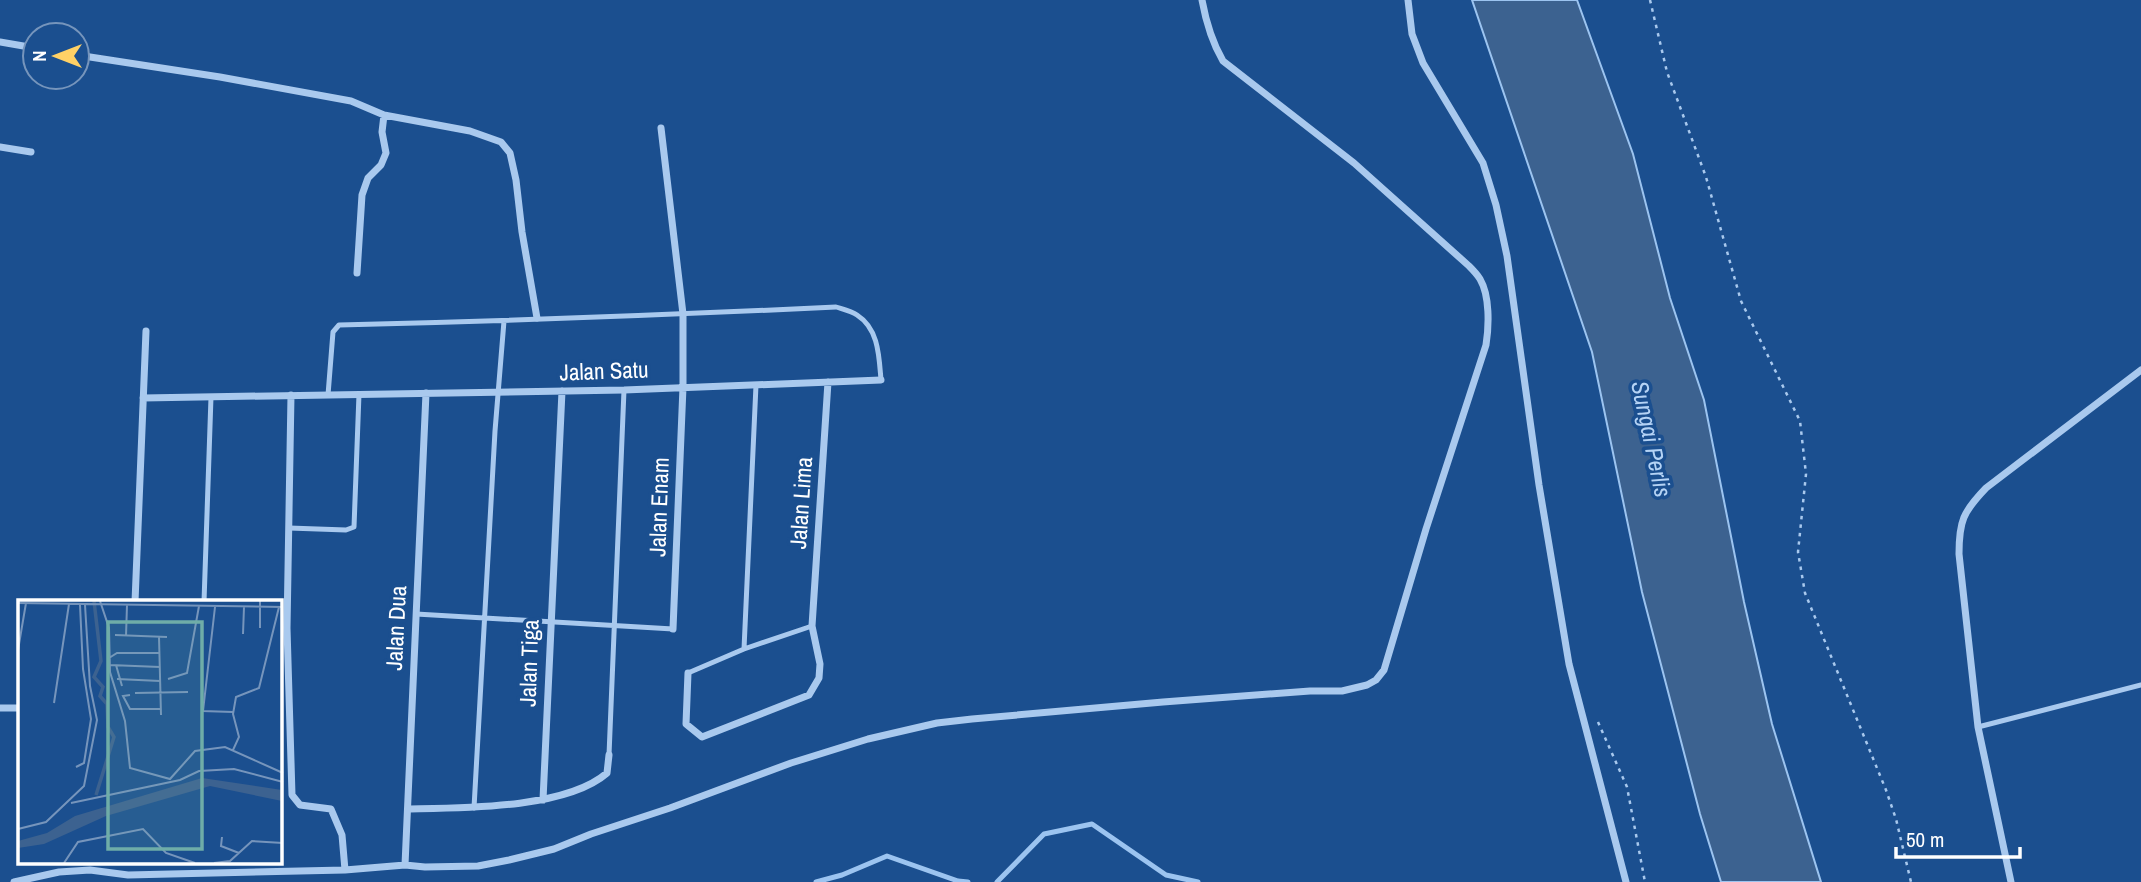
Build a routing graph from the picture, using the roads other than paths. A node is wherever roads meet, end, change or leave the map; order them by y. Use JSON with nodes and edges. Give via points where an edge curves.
{"nodes":[{"id":1,"x":1202,"y":0,"type":"edge"},
{"id":2,"x":1408,"y":0,"type":"edge"},
{"id":3,"x":0,"y":42,"type":"edge"},
{"id":4,"x":21,"y":46,"type":"edge"},
{"id":5,"x":91,"y":57,"type":"edge"},
{"id":6,"x":384,"y":115,"type":"junction"},
{"id":7,"x":661,"y":128,"type":"dead end"},
{"id":8,"x":0,"y":147,"type":"edge"},
{"id":9,"x":32,"y":152,"type":"dead end"},
{"id":10,"x":357,"y":273,"type":"dead end"},
{"id":11,"x":683,"y":314,"type":"junction"},
{"id":12,"x":537,"y":318,"type":"junction"},
{"id":13,"x":504,"y":321,"type":"junction"},
{"id":14,"x":146,"y":331,"type":"dead end"},
{"id":15,"x":2141,"y":370,"type":"edge"},
{"id":16,"x":881,"y":380,"type":"joint"},
{"id":17,"x":828,"y":382,"type":"junction"},
{"id":18,"x":756,"y":385,"type":"junction"},
{"id":19,"x":683,"y":387,"type":"junction"},
{"id":20,"x":624,"y":390,"type":"junction"},
{"id":21,"x":562,"y":391,"type":"junction"},
{"id":22,"x":499,"y":392,"type":"junction"},
{"id":23,"x":426,"y":393,"type":"junction"},
{"id":24,"x":359,"y":394,"type":"junction"},
{"id":25,"x":328,"y":395,"type":"junction"},
{"id":26,"x":291,"y":396,"type":"junction"},
{"id":27,"x":211,"y":397,"type":"junction"},
{"id":28,"x":142,"y":398,"type":"junction"},
{"id":29,"x":289,"y":528,"type":"junction"},
{"id":30,"x":135,"y":600,"type":"edge"},
{"id":31,"x":204,"y":600,"type":"edge"},
{"id":32,"x":416,"y":614,"type":"junction"},
{"id":33,"x":485,"y":618,"type":"junction"},
{"id":34,"x":550,"y":623,"type":"junction"},
{"id":35,"x":812,"y":626,"type":"junction"},
{"id":36,"x":614,"y":627,"type":"junction"},
{"id":37,"x":283,"y":628,"type":"edge"},
{"id":38,"x":673,"y":629,"type":"joint"},
{"id":39,"x":744,"y":649,"type":"junction"},
{"id":40,"x":688,"y":673,"type":"joint"},
{"id":41,"x":2141,"y":685,"type":"edge"},
{"id":42,"x":0,"y":708,"type":"edge"},
{"id":43,"x":18,"y":708,"type":"edge"},
{"id":44,"x":1978,"y":727,"type":"junction"},
{"id":45,"x":609,"y":755,"type":"joint"},
{"id":46,"x":543,"y":800,"type":"junction"},
{"id":47,"x":474,"y":808,"type":"junction"},
{"id":48,"x":408,"y":809,"type":"junction"},
{"id":49,"x":405,"y":865,"type":"junction"},
{"id":50,"x":345,"y":870,"type":"junction"},
{"id":51,"x":14,"y":882,"type":"edge"},
{"id":52,"x":1626,"y":882,"type":"edge"},
{"id":53,"x":2011,"y":882,"type":"edge"}],
"edges":[{"from":1,"to":49,"type":"street","via":[[1223,61],[1354,163],[1469,266],[1481,281],[1486,298],[1486,345],[1384,670],[1376,680],[1342,691],[937,723],[791,763],[554,849],[478,866]]},
{"from":2,"to":52,"type":"street","via":[[1409,21],[1423,63],[1483,163],[1496,205],[1569,664]]},
{"from":3,"to":4,"type":"street"},
{"from":5,"to":6,"type":"street","via":[[313,93],[351,101]]},
{"from":6,"to":10,"type":"street","via":[[386,153],[362,195]]},
{"from":6,"to":12,"type":"street","via":[[488,136],[510,153]]},
{"from":7,"to":11,"type":"street","name":"Jalan Enam"},
{"from":8,"to":9,"type":"street"},
{"from":11,"to":12,"type":"lane"},
{"from":11,"to":16,"type":"lane","via":[[836,307],[857,315],[869,328],[878,346]]},
{"from":11,"to":19,"type":"street","name":"Jalan Enam"},
{"from":12,"to":13,"type":"lane"},
{"from":13,"to":22,"type":"lane"},
{"from":13,"to":25,"type":"lane","via":[[339,325],[333,332]]},
{"from":14,"to":28,"type":"street"},
{"from":15,"to":44,"type":"street","via":[[1969,505],[1959,528],[1959,554]]},
{"from":16,"to":17,"type":"street","name":"Jalan Satu"},
{"from":17,"to":18,"type":"street","name":"Jalan Satu"},
{"from":17,"to":35,"type":"street","name":"Jalan Lima"},
{"from":18,"to":19,"type":"street","name":"Jalan Satu"},
{"from":18,"to":39,"type":"lane"},
{"from":19,"to":20,"type":"street","name":"Jalan Satu"},
{"from":19,"to":38,"type":"street","name":"Jalan Enam"},
{"from":20,"to":21,"type":"street","name":"Jalan Satu"},
{"from":20,"to":36,"type":"lane"},
{"from":21,"to":22,"type":"street","name":"Jalan Satu"},
{"from":21,"to":34,"type":"street","name":"Jalan Tiga"},
{"from":22,"to":23,"type":"street","name":"Jalan Satu"},
{"from":22,"to":33,"type":"lane"},
{"from":23,"to":24,"type":"street","name":"Jalan Satu"},
{"from":23,"to":32,"type":"street","name":"Jalan Dua"},
{"from":24,"to":25,"type":"street","name":"Jalan Satu"},
{"from":24,"to":29,"type":"lane","via":[[354,527]]},
{"from":25,"to":26,"type":"street","name":"Jalan Satu"},
{"from":26,"to":27,"type":"street","name":"Jalan Satu"},
{"from":26,"to":29,"type":"street"},
{"from":27,"to":28,"type":"street","name":"Jalan Satu"},
{"from":27,"to":31,"type":"lane"},
{"from":28,"to":30,"type":"street"},
{"from":29,"to":37,"type":"street"},
{"from":32,"to":33,"type":"lane"},
{"from":32,"to":48,"type":"street","name":"Jalan Dua"},
{"from":33,"to":34,"type":"lane"},
{"from":33,"to":47,"type":"lane"},
{"from":34,"to":36,"type":"lane"},
{"from":34,"to":46,"type":"street","name":"Jalan Tiga"},
{"from":35,"to":39,"type":"lane"},
{"from":35,"to":40,"type":"street","via":[[820,664],[819,678],[809,695],[702,737],[686,724]]},
{"from":36,"to":38,"type":"lane"},
{"from":36,"to":45,"type":"lane"},
{"from":37,"to":50,"type":"street","via":[[292,795],[300,805],[331,810],[342,835]]},
{"from":39,"to":40,"type":"lane"},
{"from":41,"to":44,"type":"lane"},
{"from":42,"to":43,"type":"street"},
{"from":44,"to":53,"type":"street"},
{"from":45,"to":46,"type":"street","via":[[607,773],[598,781]]},
{"from":46,"to":47,"type":"street"},
{"from":47,"to":48,"type":"street"},
{"from":48,"to":49,"type":"street","name":"Jalan Dua"},
{"from":49,"to":50,"type":"street"},
{"from":50,"to":51,"type":"street","via":[[128,874],[90,870]]}]}
